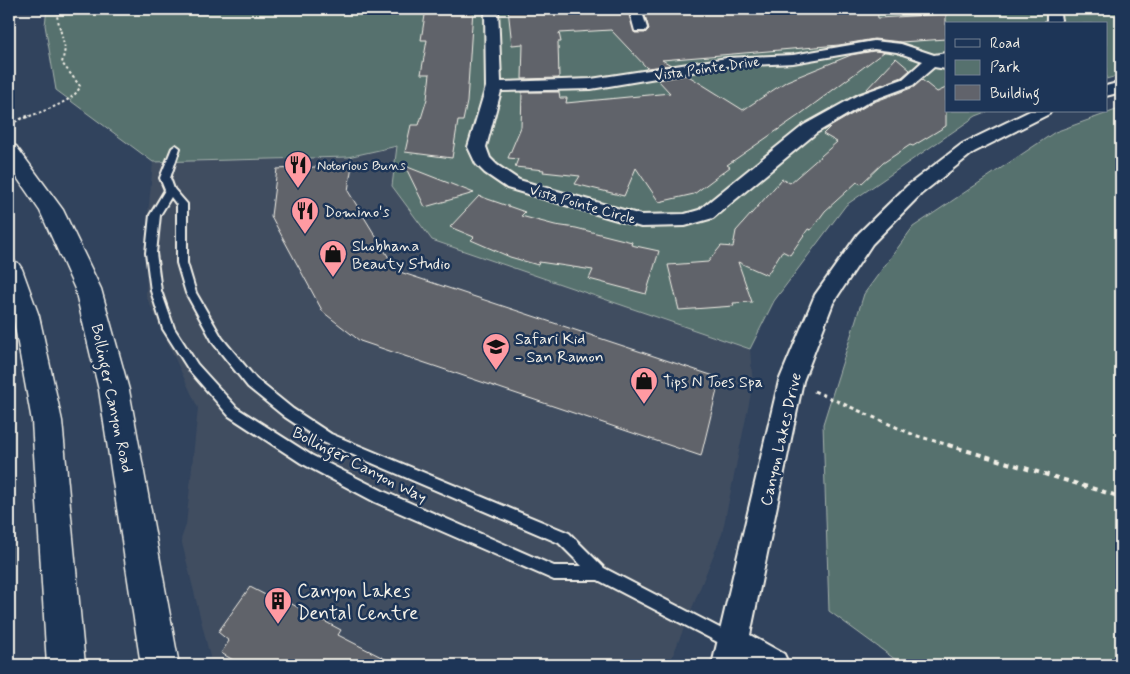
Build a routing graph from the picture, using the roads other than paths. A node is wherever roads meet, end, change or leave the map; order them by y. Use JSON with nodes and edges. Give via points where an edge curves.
{"nodes":[{"id":1,"x":491,"y":9,"type":"edge"},
{"id":2,"x":636,"y":9,"type":"edge"},
{"id":3,"x":1053,"y":9,"type":"edge"},
{"id":4,"x":1053,"y":22,"type":"edge"},
{"id":5,"x":640,"y":28,"type":"dead end"},
{"id":6,"x":942,"y":61,"type":"edge"},
{"id":7,"x":494,"y":87,"type":"junction"},
{"id":8,"x":1121,"y":87,"type":"edge"},
{"id":9,"x":1108,"y":90,"type":"edge"},
{"id":10,"x":1035,"y":112,"type":"edge"},
{"id":11,"x":176,"y":148,"type":"dead end"},
{"id":12,"x":9,"y":151,"type":"edge"},
{"id":13,"x":170,"y":190,"type":"junction"},
{"id":14,"x":9,"y":270,"type":"edge"},
{"id":15,"x":599,"y":573,"type":"junction"},
{"id":16,"x":731,"y":654,"type":"edge"},
{"id":17,"x":66,"y":665,"type":"edge"},
{"id":18,"x":160,"y":665,"type":"edge"},
{"id":19,"x":773,"y":665,"type":"edge"}],
"edges":[{"from":1,"to":7,"type":"street","name":"Vista Pointe Circle"},
{"from":2,"to":5,"type":"street"},
{"from":3,"to":4,"type":"street"},
{"from":6,"to":7,"type":"street","name":"Vista Pointe Drive","via":[[912,51],[874,45],[800,58],[727,62],[591,84]]},
{"from":6,"to":7,"type":"street","name":"Vista Pointe Circle","via":[[908,82],[864,98],[810,129],[706,214],[685,220],[641,220],[513,184],[482,160],[477,147]]},
{"from":8,"to":9,"type":"street"},
{"from":10,"to":16,"type":"street","name":"Canyon Lakes Drive","via":[[968,148],[914,190],[865,239],[823,301],[791,381]]},
{"from":11,"to":13,"type":"lane","via":[[166,178]]},
{"from":12,"to":18,"type":"main road","name":"Bollinger Canyon Road","via":[[51,210],[88,289],[114,390]]},
{"from":13,"to":15,"type":"lane","name":"Bollinger Canyon Way","via":[[182,204],[182,263],[191,293],[218,341],[252,383],[327,438],[564,538]]},
{"from":13,"to":15,"type":"lane","name":"Bollinger Canyon Way","via":[[155,215],[151,253],[156,291],[168,329],[188,360],[233,412],[306,459],[380,497],[554,573]]},
{"from":14,"to":17,"type":"main road","via":[[26,316],[47,421]]},
{"from":15,"to":16,"type":"lane","name":"Bollinger Canyon Way"},
{"from":16,"to":19,"type":"street"}]}
